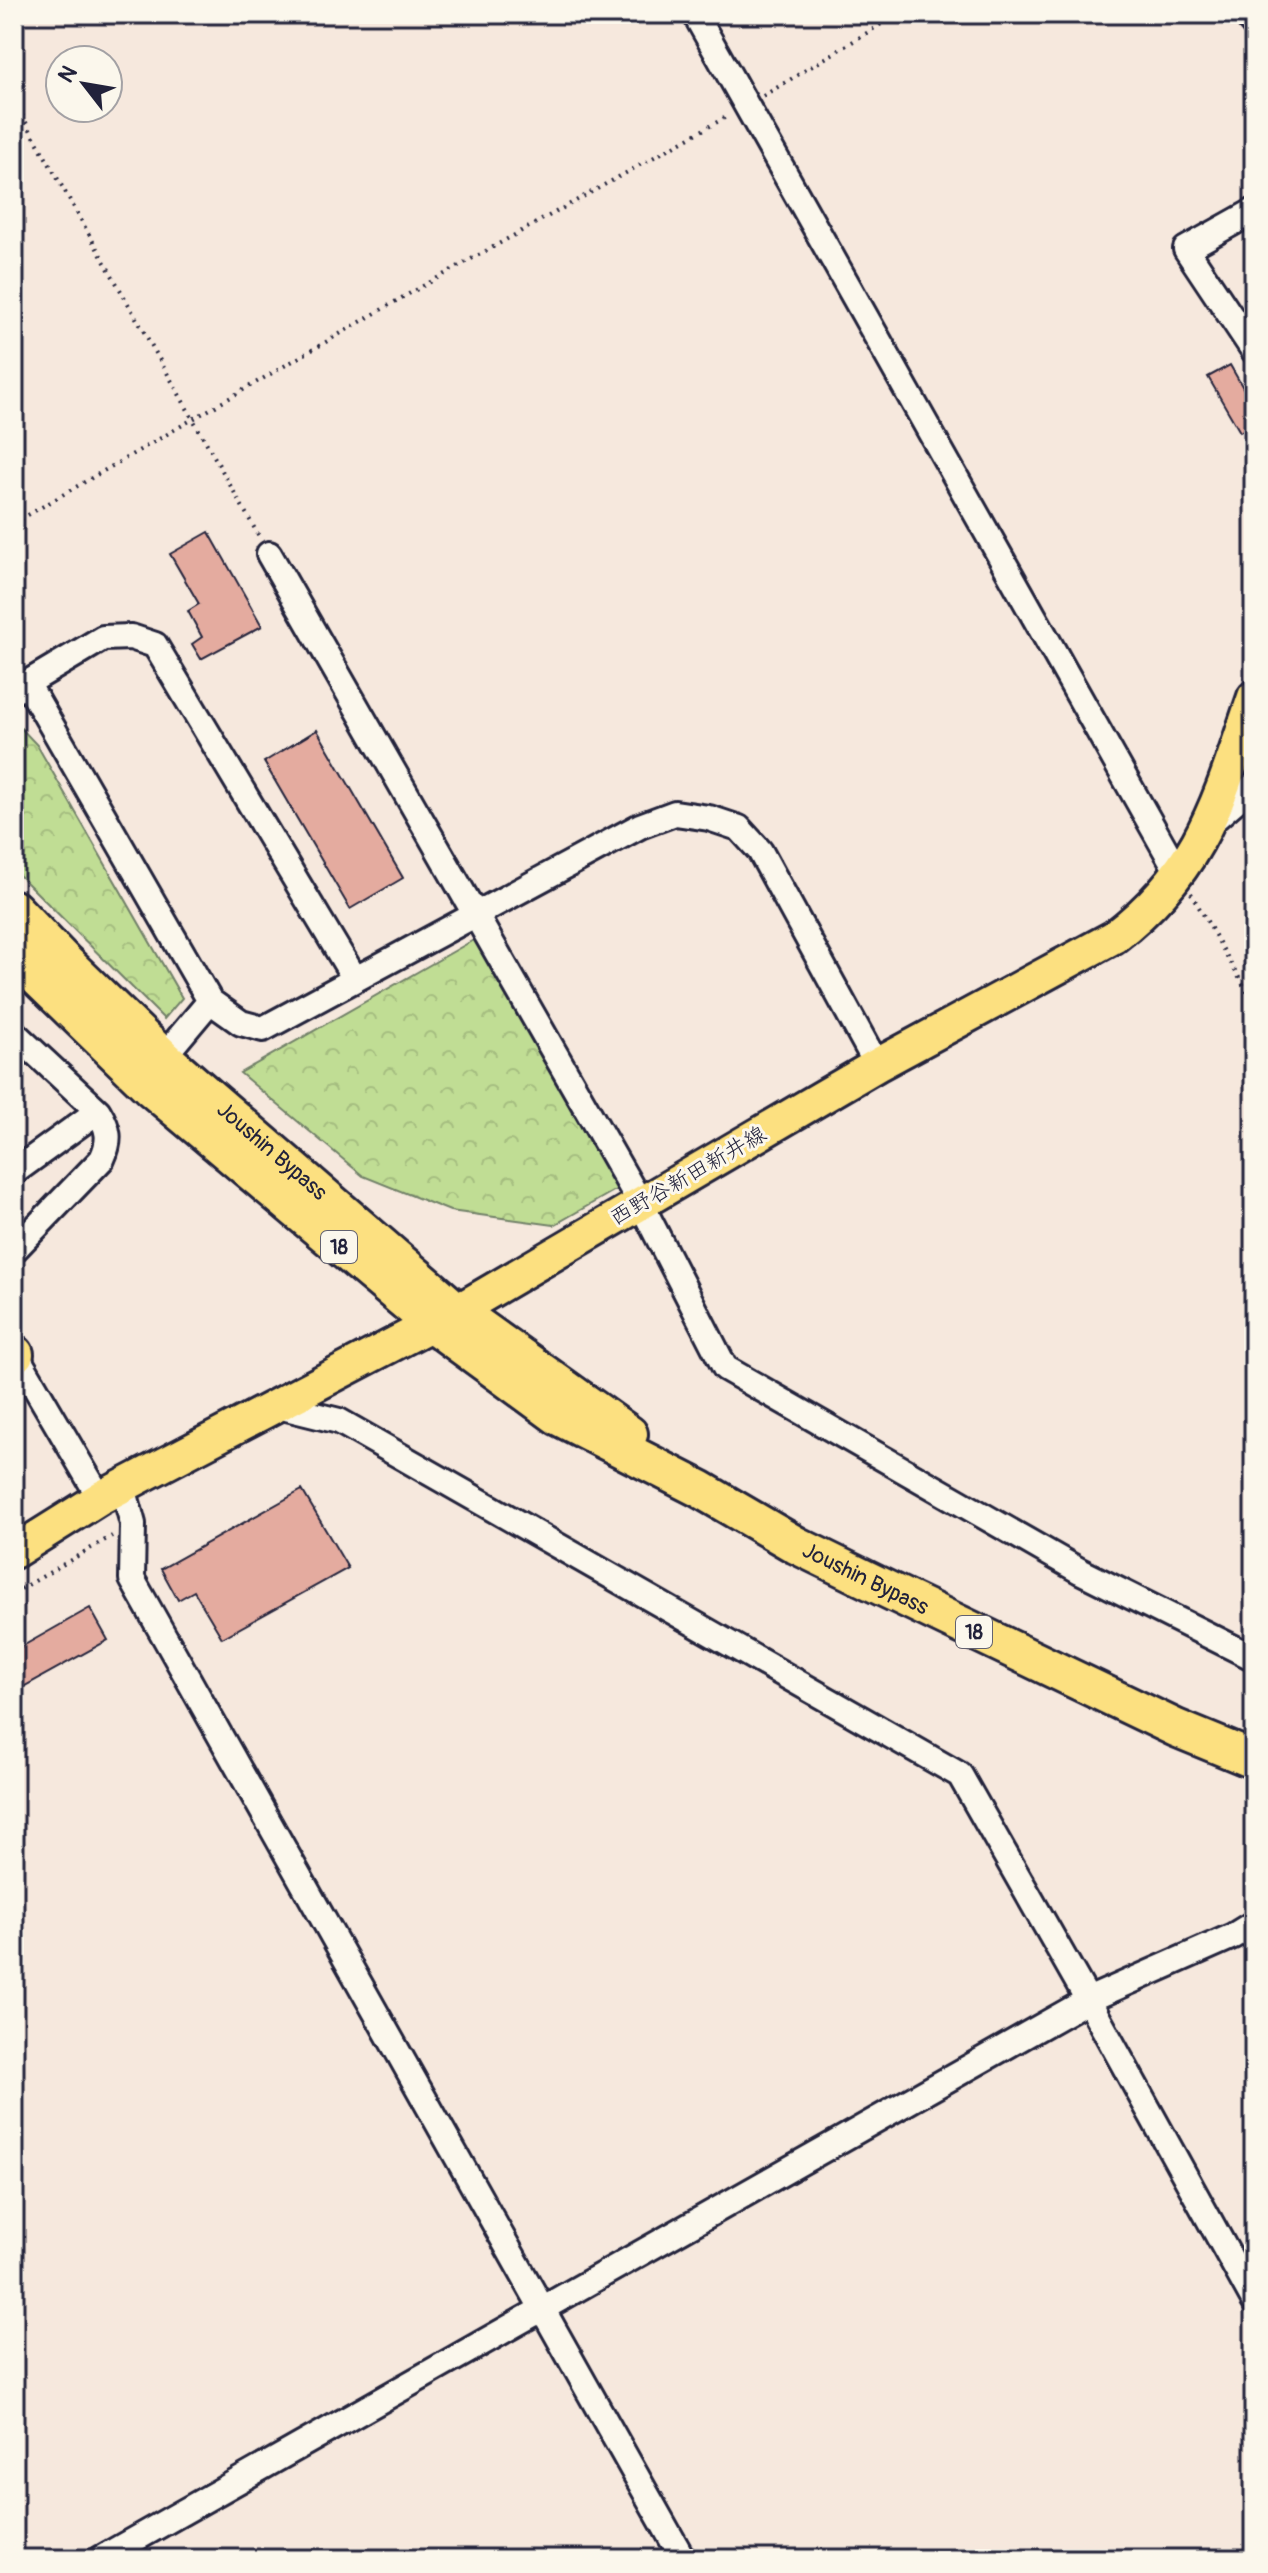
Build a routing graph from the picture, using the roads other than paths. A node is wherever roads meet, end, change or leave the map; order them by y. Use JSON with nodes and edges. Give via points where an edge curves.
{"nodes":[{"id":1,"x":695,"y":14,"type":"edge"},
{"id":2,"x":1245,"y":14,"type":"edge"},
{"id":3,"x":1254,"y":25,"type":"edge"},
{"id":4,"x":1254,"y":211,"type":"edge"},
{"id":5,"x":1254,"y":351,"type":"edge"},
{"id":6,"x":269,"y":554,"type":"road end"},
{"id":7,"x":20,"y":687,"type":"edge"},
{"id":8,"x":1254,"y":697,"type":"edge"},
{"id":9,"x":1254,"y":785,"type":"edge"},
{"id":10,"x":1209,"y":825,"type":"junction"},
{"id":11,"x":1179,"y":874,"type":"junction"},
{"id":12,"x":14,"y":909,"type":"edge"},
{"id":13,"x":475,"y":914,"type":"junction"},
{"id":14,"x":14,"y":955,"type":"edge"},
{"id":15,"x":355,"y":979,"type":"junction"},
{"id":16,"x":210,"y":1001,"type":"junction"},
{"id":17,"x":14,"y":1033,"type":"edge"},
{"id":18,"x":163,"y":1057,"type":"junction"},
{"id":19,"x":877,"y":1065,"type":"junction"},
{"id":20,"x":98,"y":1111,"type":"junction"},
{"id":21,"x":14,"y":1172,"type":"edge"},
{"id":22,"x":641,"y":1204,"type":"junction"},
{"id":23,"x":14,"y":1250,"type":"edge"},
{"id":24,"x":444,"y":1317,"type":"junction"},
{"id":25,"x":14,"y":1353,"type":"edge"},
{"id":26,"x":274,"y":1405,"type":"junction"},
{"id":27,"x":112,"y":1493,"type":"junction"},
{"id":28,"x":14,"y":1552,"type":"edge"},
{"id":29,"x":1254,"y":1658,"type":"edge"},
{"id":30,"x":1254,"y":1760,"type":"edge"},
{"id":31,"x":1254,"y":1923,"type":"edge"},
{"id":32,"x":1088,"y":2000,"type":"junction"},
{"id":33,"x":1254,"y":2301,"type":"edge"},
{"id":34,"x":543,"y":2310,"type":"junction"},
{"id":35,"x":100,"y":2559,"type":"edge"},
{"id":36,"x":683,"y":2559,"type":"edge"}],
"edges":[{"from":1,"to":11,"type":"street"},
{"from":2,"to":3,"type":"street"},
{"from":4,"to":5,"type":"street","via":[[1186,249]]},
{"from":6,"to":13,"type":"street"},
{"from":7,"to":15,"type":"street","via":[[103,638],[131,637],[155,645]]},
{"from":7,"to":16,"type":"street"},
{"from":8,"to":10,"type":"main road","name":"西野谷新田新井線"},
{"from":9,"to":10,"type":"street"},
{"from":10,"to":11,"type":"main road","name":"西野谷新田新井線"},
{"from":11,"to":19,"type":"main road","name":"西野谷新田新井線","via":[[1145,913],[1114,937]]},
{"from":12,"to":18,"type":"highway","name":"Joushin Bypass","number":"18"},
{"from":13,"to":15,"type":"street"},
{"from":13,"to":19,"type":"street","via":[[640,826],[675,813],[739,828],[760,851]]},
{"from":13,"to":22,"type":"street"},
{"from":14,"to":24,"type":"highway","name":"Joushin Bypass","number":"18","via":[[151,1088]]},
{"from":15,"to":16,"type":"street","via":[[263,1029],[241,1023]]},
{"from":16,"to":18,"type":"street"},
{"from":17,"to":20,"type":"street"},
{"from":18,"to":24,"type":"highway","name":"Joushin Bypass","number":"18"},
{"from":19,"to":22,"type":"main road","name":"西野谷新田新井線"},
{"from":20,"to":21,"type":"street"},
{"from":20,"to":23,"type":"street","via":[[109,1143],[102,1159]]},
{"from":22,"to":24,"type":"main road","name":"西野谷新田新井線"},
{"from":22,"to":29,"type":"street","via":[[725,1368],[1080,1571]]},
{"from":24,"to":26,"type":"main road","name":"西野谷新田新井線"},
{"from":24,"to":30,"type":"highway","name":"Joushin Bypass","number":"18","via":[[559,1417],[796,1545],[1176,1728]]},
{"from":25,"to":27,"type":"street"},
{"from":26,"to":27,"type":"main road","name":"西野谷新田新井線"},
{"from":26,"to":32,"type":"street","via":[[339,1421],[960,1775]]},
{"from":27,"to":28,"type":"main road","name":"西野谷新田新井線"},
{"from":27,"to":34,"type":"street","via":[[133,1524],[132,1579]]},
{"from":31,"to":32,"type":"street"},
{"from":32,"to":33,"type":"street"},
{"from":32,"to":34,"type":"street"},
{"from":34,"to":35,"type":"street"},
{"from":34,"to":36,"type":"street"}]}
